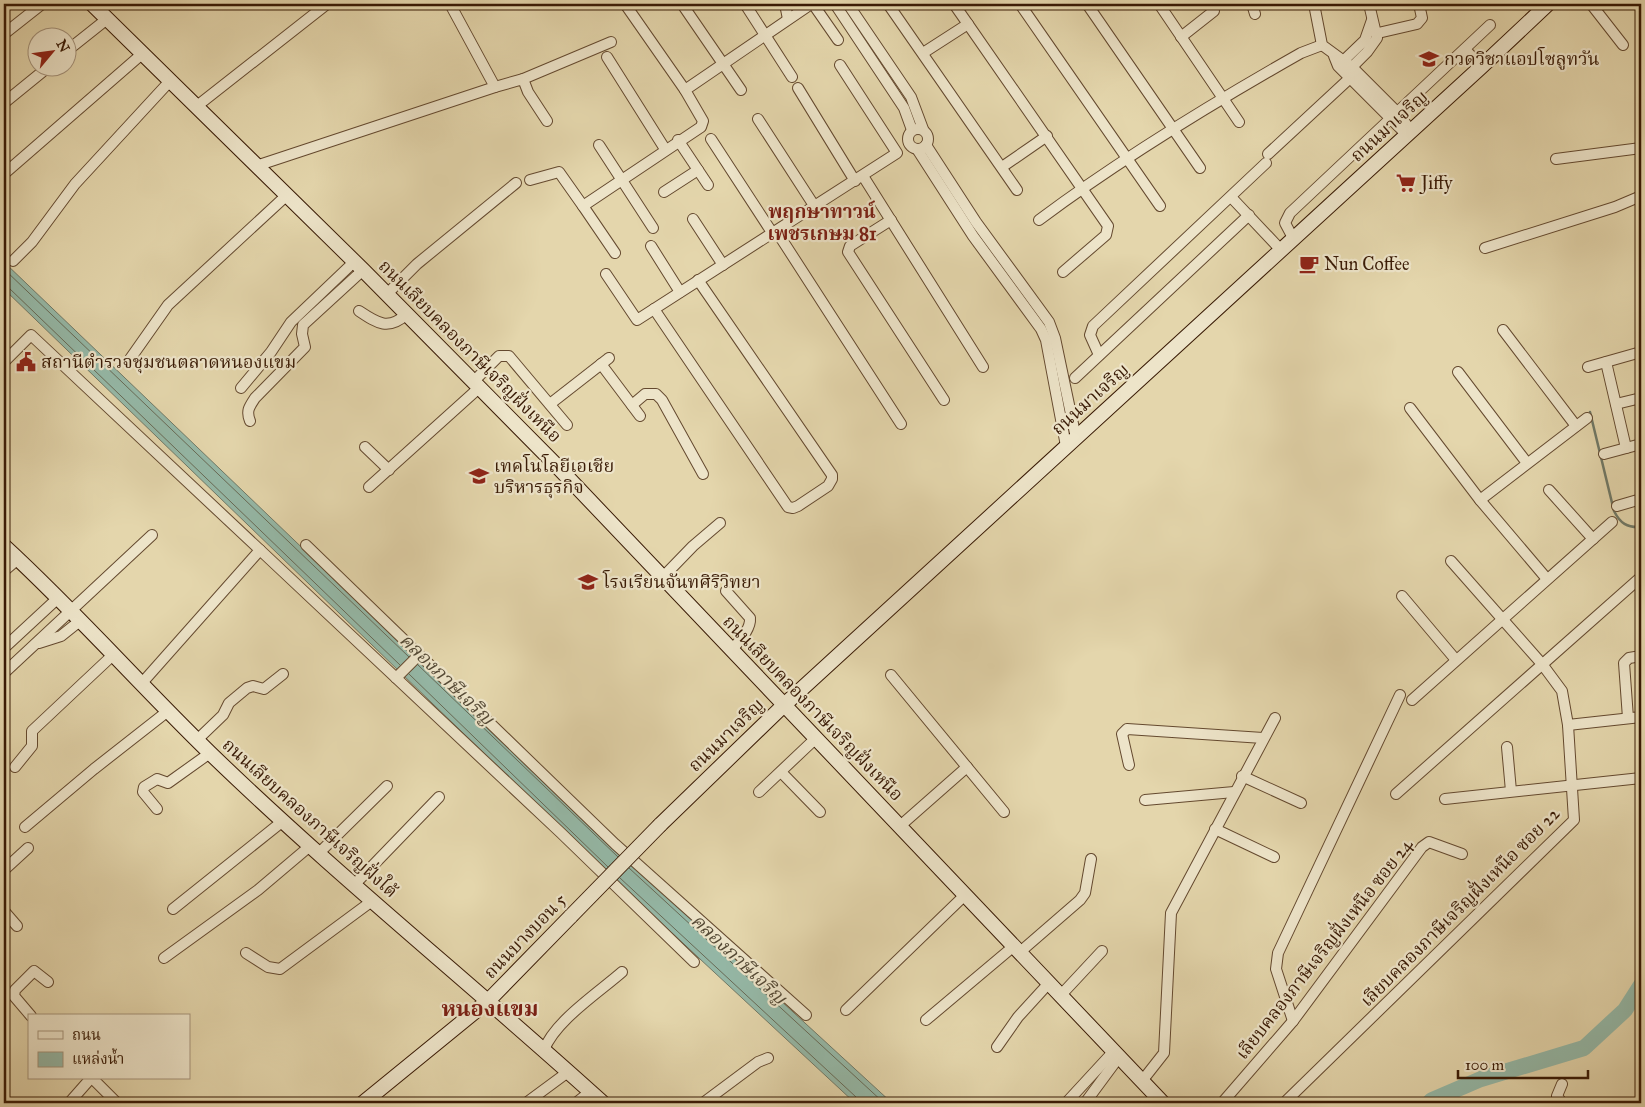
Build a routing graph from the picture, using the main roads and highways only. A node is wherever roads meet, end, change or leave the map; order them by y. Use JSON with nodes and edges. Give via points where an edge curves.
{"nodes":[{"id":1,"x":92,"y":4,"type":"edge"},
{"id":2,"x":1548,"y":4,"type":"edge"},
{"id":3,"x":4,"y":546,"type":"edge"},
{"id":4,"x":783,"y":706,"type":"junction"},
{"id":5,"x":660,"y":825,"type":"joint"},
{"id":6,"x":488,"y":1001,"type":"junction"},
{"id":7,"x":363,"y":1103,"type":"edge"},
{"id":8,"x":603,"y":1103,"type":"edge"},
{"id":9,"x":1163,"y":1103,"type":"edge"}],
"edges":[{"from":1,"to":4,"type":"main road","name":"ถนนเลียบคลองภาษีเจริญฝั่งเหนือ","via":[[477,384]]},
{"from":2,"to":4,"type":"main road","name":"ถนนมาเจริญ"},
{"from":3,"to":6,"type":"main road","name":"ถนนเลียบคลองภาษีเจริญฝั่งใต้","via":[[210,753],[354,885]]},
{"from":4,"to":5,"type":"main road","name":"ถนนมาเจริญ"},
{"from":4,"to":9,"type":"main road","name":"ถนนเลียบคลองภาษีเจริญฝั่งเหนือ"},
{"from":5,"to":6,"type":"main road","name":"ถนนบางบอน 5","bridge":true},
{"from":6,"to":7,"type":"main road","name":"ถนนบางบอน 5"},
{"from":6,"to":8,"type":"main road","name":"ถนนเลียบคลองภาษีเจริญฝั่งใต้"}]}
